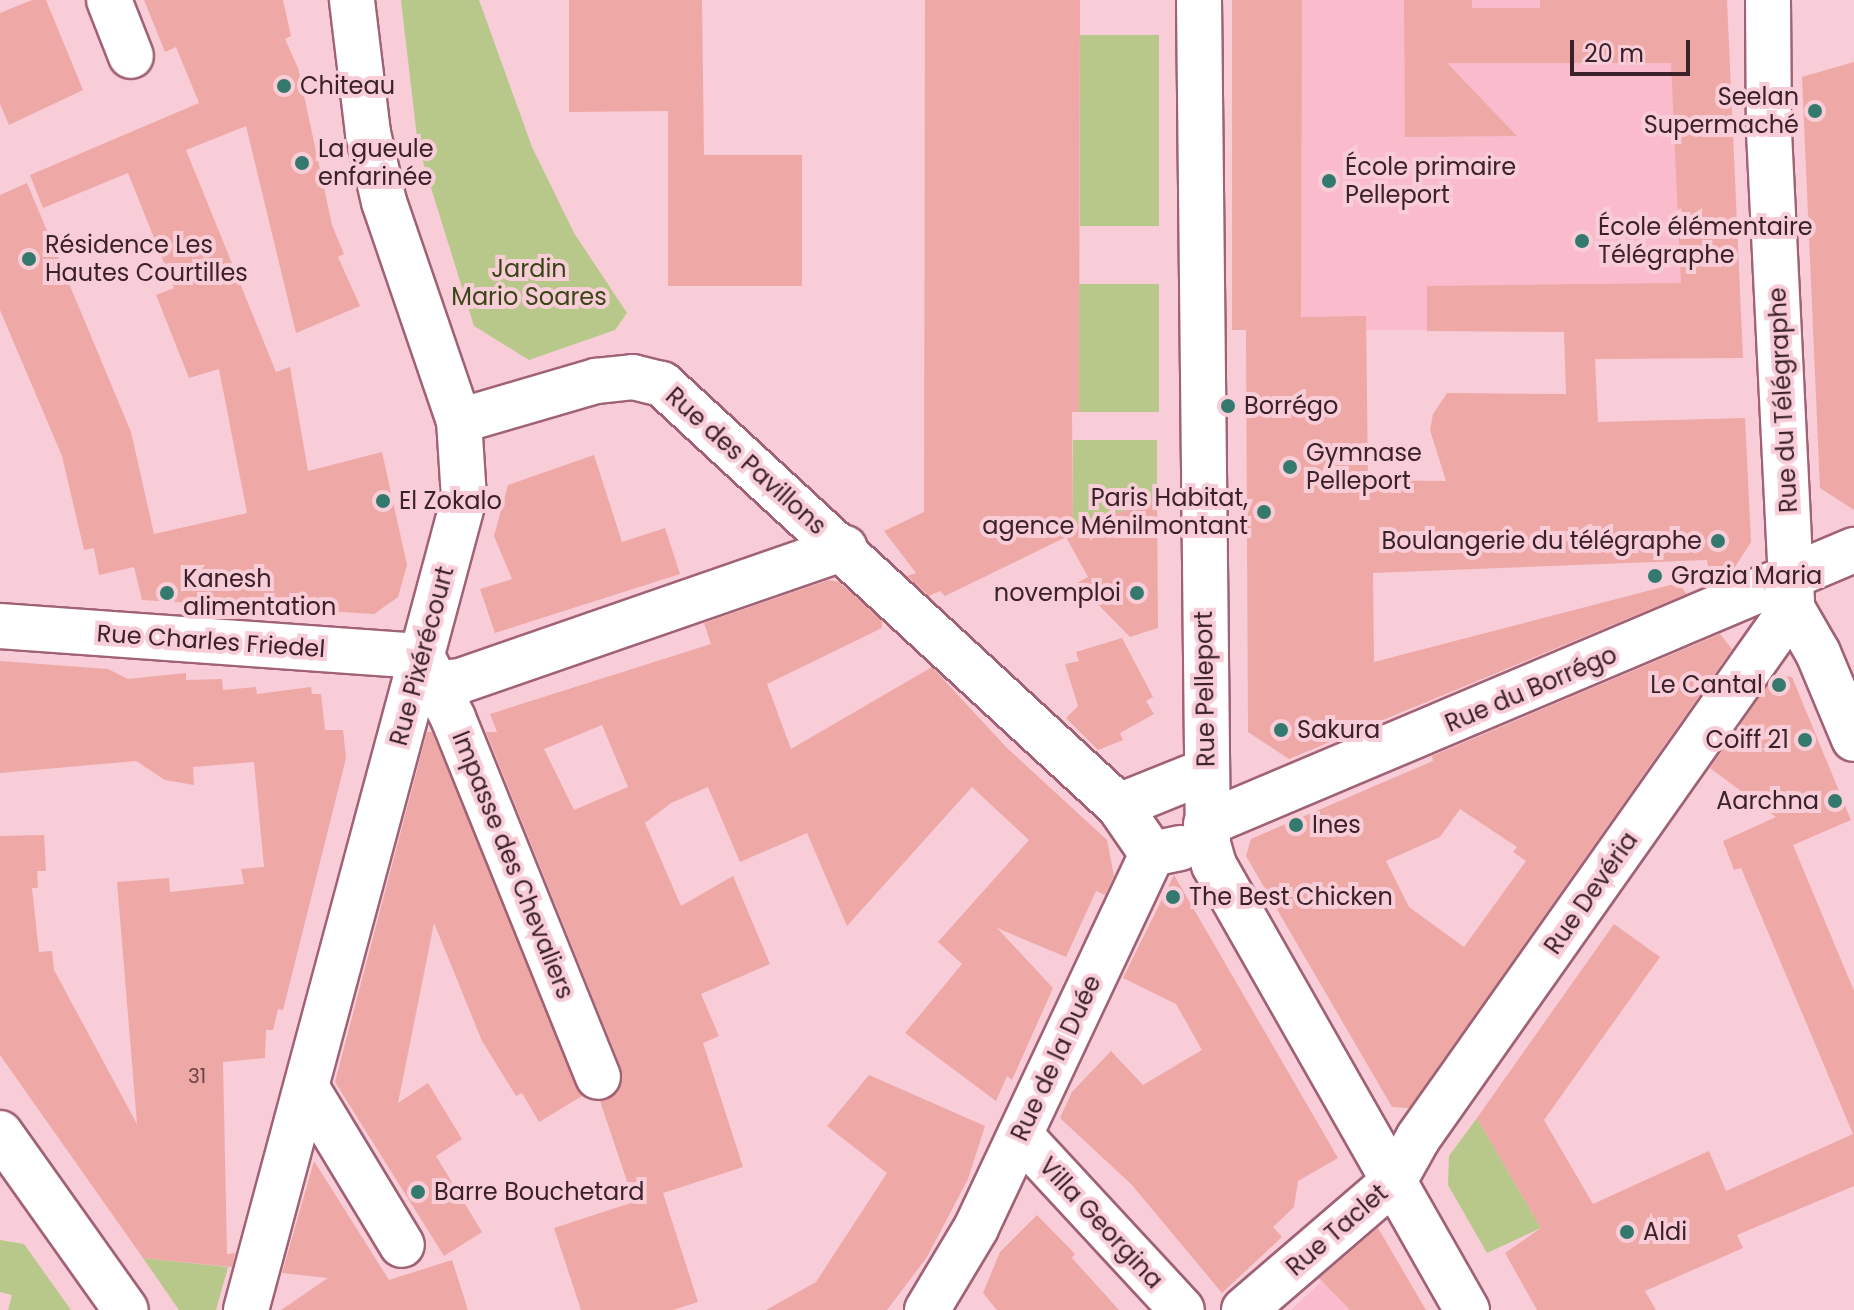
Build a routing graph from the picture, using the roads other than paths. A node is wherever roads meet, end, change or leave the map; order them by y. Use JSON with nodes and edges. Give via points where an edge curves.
{"nodes":[{"id":1,"x":109,"y":0,"type":"edge"},
{"id":2,"x":352,"y":0,"type":"edge"},
{"id":3,"x":1199,"y":0,"type":"edge"},
{"id":4,"x":1768,"y":0,"type":"edge"},
{"id":5,"x":131,"y":56,"type":"dead end"},
{"id":6,"x":459,"y":421,"type":"junction"},
{"id":7,"x":845,"y":548,"type":"junction"},
{"id":8,"x":1854,"y":550,"type":"edge"},
{"id":9,"x":1792,"y":592,"type":"junction"},
{"id":10,"x":0,"y":626,"type":"edge"},
{"id":11,"x":430,"y":669,"type":"junction"},
{"id":12,"x":1854,"y":739,"type":"edge"},
{"id":13,"x":1206,"y":771,"type":"junction"},
{"id":14,"x":1119,"y":806,"type":"junction"},
{"id":15,"x":1207,"y":834,"type":"junction"},
{"id":16,"x":1152,"y":854,"type":"junction"},
{"id":17,"x":598,"y":1077,"type":"dead end"},
{"id":18,"x":308,"y":1090,"type":"junction"},
{"id":19,"x":0,"y":1133,"type":"edge"},
{"id":20,"x":1020,"y":1135,"type":"junction"},
{"id":21,"x":1394,"y":1181,"type":"junction"},
{"id":22,"x":402,"y":1245,"type":"dead end"},
{"id":23,"x":126,"y":1310,"type":"edge"},
{"id":24,"x":246,"y":1310,"type":"edge"},
{"id":25,"x":927,"y":1310,"type":"edge"},
{"id":26,"x":1182,"y":1310,"type":"edge"},
{"id":27,"x":1244,"y":1310,"type":"edge"},
{"id":28,"x":1467,"y":1310,"type":"edge"}],
"edges":[{"from":1,"to":5,"type":"street"},
{"from":2,"to":6,"type":"street","name":"Rue Pixérécourt","via":[[368,133],[384,202]]},
{"from":3,"to":13,"type":"street","name":"Rue Pelleport"},
{"from":4,"to":9,"type":"street","name":"Rue du Télégraphe","via":[[1769,132]]},
{"from":6,"to":7,"type":"street","name":"Rue des Pavillons","via":[[596,381],[633,377],[662,384],[791,506]]},
{"from":6,"to":11,"type":"street","name":"Rue Pixérécourt","via":[[464,498]]},
{"from":7,"to":11,"type":"street","name":"Rue des Pavillons","via":[[460,681]]},
{"from":7,"to":14,"type":"street","name":"Rue des Pavillons"},
{"from":8,"to":9,"type":"street","name":"Rue du Borrégo"},
{"from":9,"to":12,"type":"street","name":"Rue du Télégraphe"},
{"from":9,"to":15,"type":"street","name":"Rue du Borrégo"},
{"from":9,"to":21,"type":"street","name":"Rue Devéria","via":[[1418,1138]]},
{"from":10,"to":11,"type":"street","name":"Rue Charles Friedel"},
{"from":11,"to":17,"type":"street","name":"Impasse des Chevaliers"},
{"from":11,"to":18,"type":"street","name":"Rue Pixérécourt"},
{"from":13,"to":14,"type":"street"},
{"from":13,"to":15,"type":"street","name":"Rue Pelleport"},
{"from":14,"to":16,"type":"street","name":"Rue des Pavillons"},
{"from":15,"to":16,"type":"street"},
{"from":15,"to":21,"type":"street","name":"Rue Pelleport","via":[[1214,865]]},
{"from":16,"to":20,"type":"street","name":"Rue de la Duée"},
{"from":18,"to":22,"type":"street"},
{"from":18,"to":24,"type":"street","name":"Rue Pixérécourt"},
{"from":19,"to":23,"type":"street"},
{"from":20,"to":25,"type":"street","name":"Rue de la Duée","via":[[976,1228]]},
{"from":20,"to":26,"type":"street","name":"Villa Georgina"},
{"from":21,"to":27,"type":"street","name":"Rue Taclet"},
{"from":21,"to":28,"type":"street","name":"Rue Pelleport"}]}
